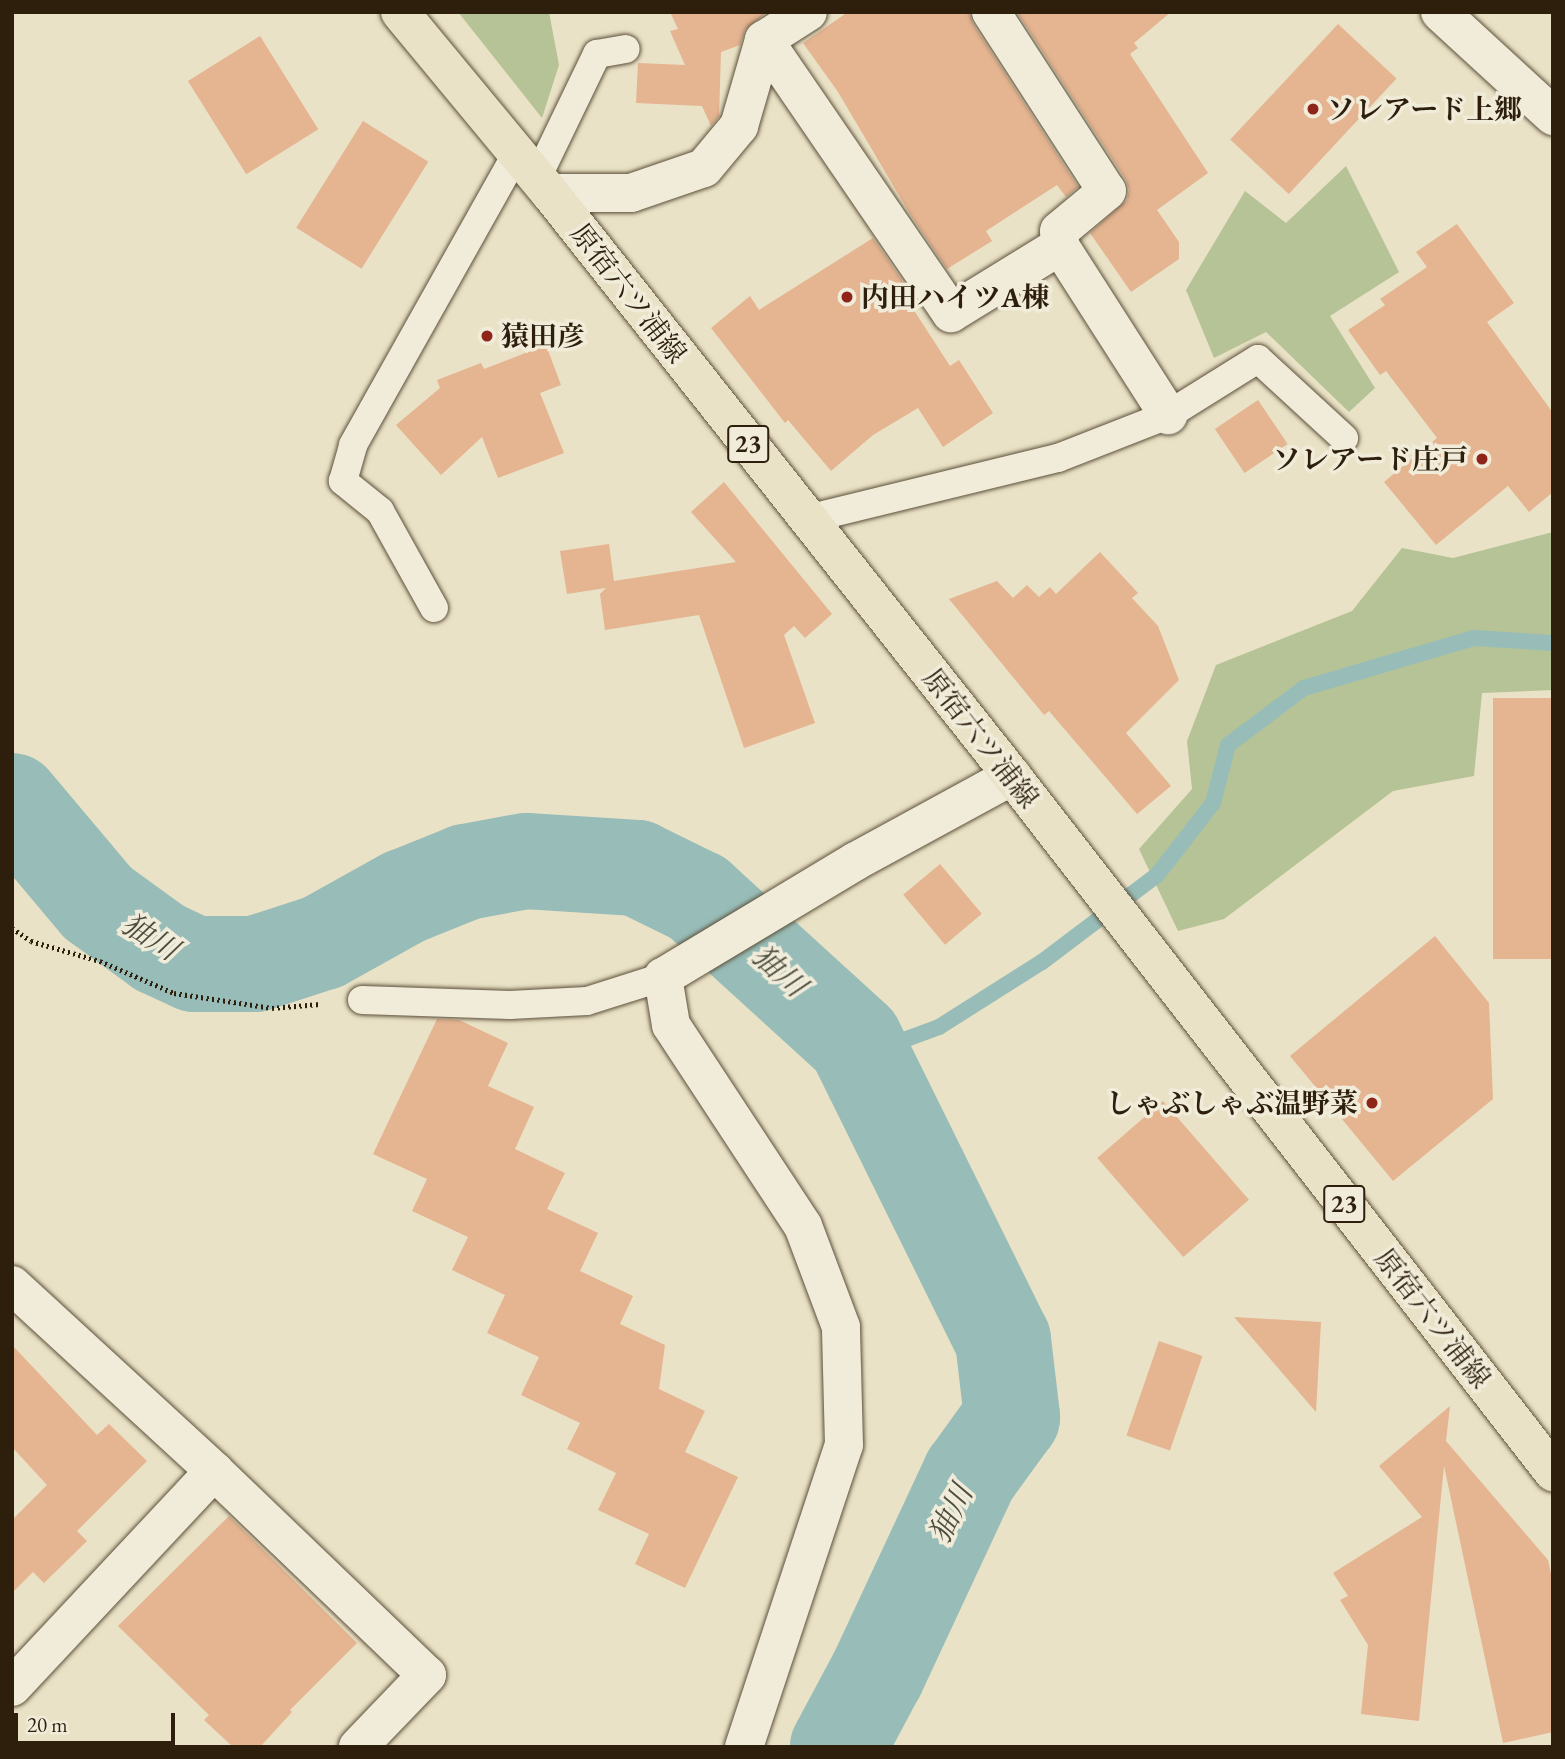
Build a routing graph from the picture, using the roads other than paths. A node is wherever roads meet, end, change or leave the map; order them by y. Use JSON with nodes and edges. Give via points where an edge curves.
{"nodes":[{"id":1,"x":400,"y":12,"type":"edge"},
{"id":2,"x":808,"y":12,"type":"edge"},
{"id":3,"x":991,"y":12,"type":"edge"},
{"id":4,"x":1440,"y":12,"type":"edge"},
{"id":5,"x":764,"y":40,"type":"junction"},
{"id":6,"x":626,"y":50,"type":"dead end"},
{"id":7,"x":1553,"y":116,"type":"edge"},
{"id":8,"x":534,"y":175,"type":"junction"},
{"id":9,"x":1060,"y":246,"type":"junction"},
{"id":10,"x":1168,"y":415,"type":"junction"},
{"id":11,"x":1344,"y":438,"type":"dead end"},
{"id":12,"x":807,"y":519,"type":"junction"},
{"id":13,"x":434,"y":608,"type":"dead end"},
{"id":14,"x":1012,"y":776,"type":"junction"},
{"id":15,"x":663,"y":976,"type":"junction"},
{"id":16,"x":362,"y":1000,"type":"road end"},
{"id":17,"x":13,"y":1286,"type":"edge"},
{"id":18,"x":215,"y":1471,"type":"junction"},
{"id":19,"x":1553,"y":1472,"type":"edge"},
{"id":20,"x":12,"y":1687,"type":"edge"},
{"id":21,"x":358,"y":1747,"type":"edge"},
{"id":22,"x":744,"y":1747,"type":"edge"}],
"edges":[{"from":1,"to":8,"type":"main road","name":"原宿六ツ浦線","number":"23"},
{"from":2,"to":5,"type":"street"},
{"from":3,"to":9,"type":"street","via":[[1107,191],[1059,231]]},
{"from":4,"to":7,"type":"street"},
{"from":5,"to":8,"type":"street","via":[[738,127],[704,168],[631,193]]},
{"from":5,"to":9,"type":"street","via":[[951,313]]},
{"from":6,"to":8,"type":"lane","via":[[597,54]]},
{"from":8,"to":12,"type":"main road","name":"原宿六ツ浦線","number":"23"},
{"from":8,"to":13,"type":"lane","via":[[353,445],[343,481],[380,511]]},
{"from":9,"to":10,"type":"street"},
{"from":10,"to":11,"type":"lane","via":[[1258,359]]},
{"from":10,"to":12,"type":"lane","via":[[1058,457]]},
{"from":12,"to":14,"type":"main road","name":"原宿六ツ浦線","number":"23"},
{"from":14,"to":15,"type":"street","via":[[856,861]]},
{"from":14,"to":19,"type":"main road","name":"原宿六ツ浦線","number":"23"},
{"from":15,"to":16,"type":"lane","via":[[587,1002],[510,1005]]},
{"from":15,"to":22,"type":"street","via":[[671,1025],[803,1226],[841,1326],[844,1445]]},
{"from":17,"to":18,"type":"street"},
{"from":18,"to":20,"type":"street"},
{"from":18,"to":21,"type":"street","via":[[427,1675]]}]}
